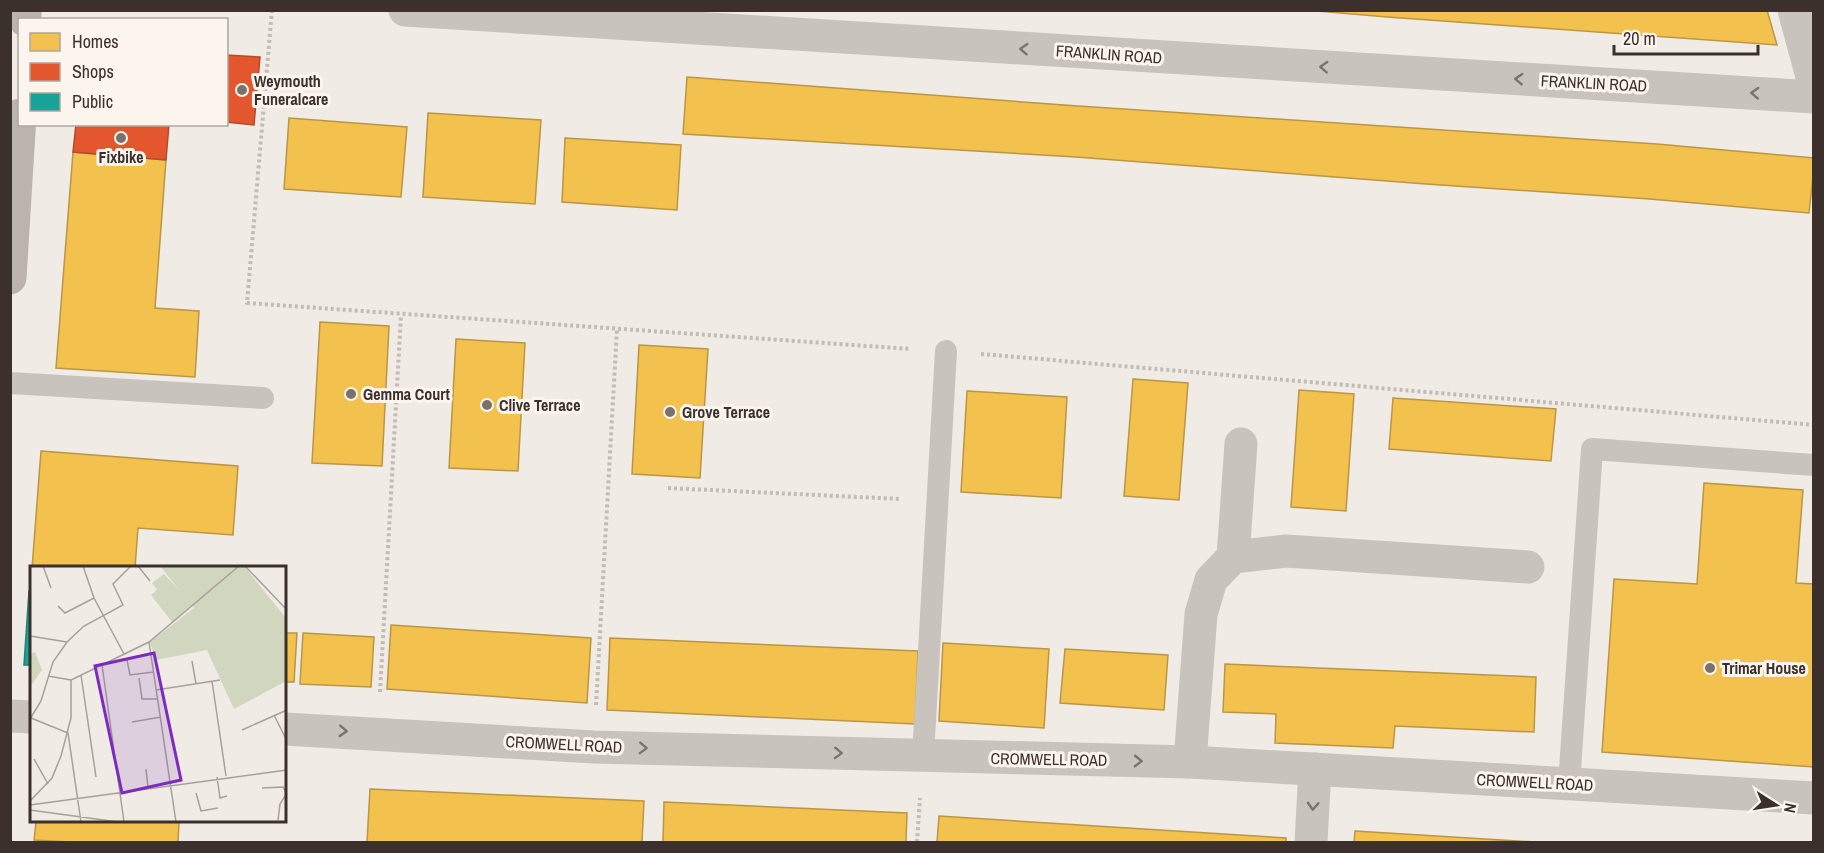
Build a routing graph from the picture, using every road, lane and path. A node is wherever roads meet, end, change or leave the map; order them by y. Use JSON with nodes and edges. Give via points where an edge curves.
{"nodes":[{"id":1,"x":272,"y":10,"type":"edge"},
{"id":2,"x":405,"y":10,"type":"edge"},
{"id":3,"x":1794,"y":10,"type":"edge"},
{"id":4,"x":1814,"y":84,"type":"edge"},
{"id":5,"x":1814,"y":97,"type":"edge"},
{"id":6,"x":19,"y":126,"type":"edge"},
{"id":7,"x":10,"y":278,"type":"edge"},
{"id":8,"x":401,"y":315,"type":"junction"},
{"id":9,"x":617,"y":329,"type":"junction"},
{"id":10,"x":946,"y":351,"type":"junction"},
{"id":11,"x":10,"y":383,"type":"edge"},
{"id":12,"x":263,"y":398,"type":"dead end"},
{"id":13,"x":1814,"y":425,"type":"edge"},
{"id":14,"x":1241,"y":444,"type":"dead end"},
{"id":15,"x":1814,"y":465,"type":"edge"},
{"id":16,"x":668,"y":488,"type":"dead end"},
{"id":17,"x":937,"y":500,"type":"junction"},
{"id":18,"x":1233,"y":557,"type":"junction"},
{"id":19,"x":1528,"y":567,"type":"dead end"},
{"id":20,"x":10,"y":716,"type":"edge"},
{"id":21,"x":30,"y":717,"type":"edge"},
{"id":22,"x":286,"y":729,"type":"edge"},
{"id":23,"x":378,"y":733,"type":"junction"},
{"id":24,"x":594,"y":747,"type":"junction"},
{"id":25,"x":923,"y":756,"type":"junction"},
{"id":26,"x":1190,"y":762,"type":"junction"},
{"id":27,"x":1315,"y":769,"type":"junction"},
{"id":28,"x":1569,"y":784,"type":"junction"},
{"id":29,"x":1814,"y":798,"type":"edge"},
{"id":30,"x":1311,"y":843,"type":"edge"}],
"edges":[{"from":1,"to":8,"type":"path","via":[[247,303]]},
{"from":5,"to":2,"type":"street","name":"FRANKLIN ROAD","one_way":true},
{"from":3,"to":4,"type":"street"},
{"from":6,"to":7,"type":"street"},
{"from":8,"to":9,"type":"path"},
{"from":8,"to":23,"type":"path"},
{"from":9,"to":10,"type":"path"},
{"from":9,"to":24,"type":"path"},
{"from":10,"to":13,"type":"path"},
{"from":10,"to":17,"type":"lane"},
{"from":11,"to":12,"type":"lane"},
{"from":14,"to":18,"type":"street"},
{"from":15,"to":28,"type":"lane","via":[[1592,449]]},
{"from":16,"to":17,"type":"path"},
{"from":17,"to":25,"type":"lane"},
{"from":18,"to":19,"type":"street","via":[[1286,551]]},
{"from":18,"to":26,"type":"street","via":[[1211,580],[1201,614]]},
{"from":20,"to":21,"type":"street"},
{"from":22,"to":23,"type":"street","name":"CROMWELL ROAD","one_way":true},
{"from":23,"to":24,"type":"street","name":"CROMWELL ROAD"},
{"from":24,"to":25,"type":"street","name":"CROMWELL ROAD","one_way":true},
{"from":25,"to":26,"type":"street","name":"CROMWELL ROAD","one_way":true},
{"from":26,"to":27,"type":"street","name":"CROMWELL ROAD"},
{"from":27,"to":28,"type":"street","name":"CROMWELL ROAD"},
{"from":27,"to":30,"type":"street","one_way":true},
{"from":28,"to":29,"type":"street","name":"CROMWELL ROAD"}]}
